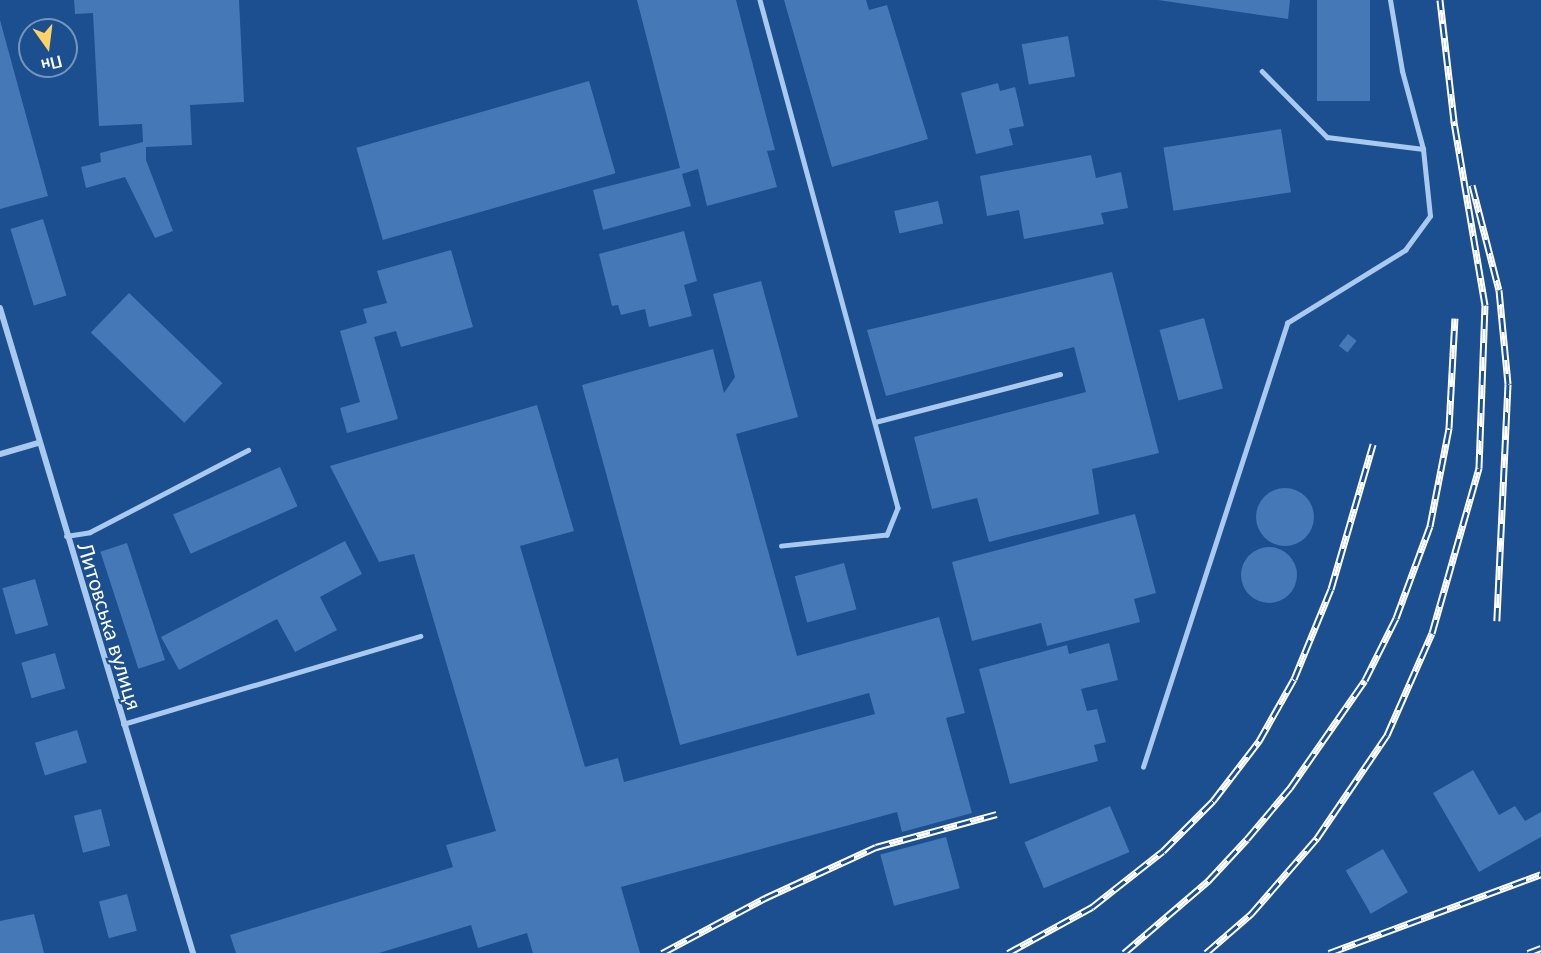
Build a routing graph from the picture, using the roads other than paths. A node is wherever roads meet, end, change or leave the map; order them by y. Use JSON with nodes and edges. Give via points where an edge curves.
{"nodes":[{"id":1,"x":760,"y":0,"type":"edge"},
{"id":2,"x":1390,"y":0,"type":"edge"},
{"id":3,"x":1262,"y":71,"type":"dead end"},
{"id":4,"x":1423,"y":149,"type":"junction"},
{"id":5,"x":0,"y":308,"type":"edge"},
{"id":6,"x":1060,"y":374,"type":"dead end"},
{"id":7,"x":875,"y":422,"type":"junction"},
{"id":8,"x":38,"y":444,"type":"junction"},
{"id":9,"x":248,"y":450,"type":"dead end"},
{"id":10,"x":0,"y":454,"type":"edge"},
{"id":11,"x":66,"y":536,"type":"junction"},
{"id":12,"x":782,"y":546,"type":"dead end"},
{"id":13,"x":420,"y":636,"type":"dead end"},
{"id":14,"x":123,"y":723,"type":"junction"},
{"id":15,"x":1143,"y":767,"type":"dead end"},
{"id":16,"x":193,"y":953,"type":"edge"}],
"edges":[{"from":1,"to":7,"type":"lane"},
{"from":2,"to":4,"type":"lane","via":[[1402,71]]},
{"from":3,"to":4,"type":"lane","via":[[1327,137]]},
{"from":4,"to":15,"type":"lane","via":[[1430,216],[1404,250],[1287,323]]},
{"from":5,"to":8,"type":"street","name":"Литовська вулиця"},
{"from":6,"to":7,"type":"lane"},
{"from":7,"to":12,"type":"lane","via":[[898,508],[887,535]]},
{"from":8,"to":10,"type":"street"},
{"from":8,"to":11,"type":"street","name":"Литовська вулиця"},
{"from":9,"to":11,"type":"lane","via":[[90,532]]},
{"from":11,"to":14,"type":"street","name":"Литовська вулиця"},
{"from":13,"to":14,"type":"lane"},
{"from":14,"to":16,"type":"street","name":"Литовська вулиця"}]}
